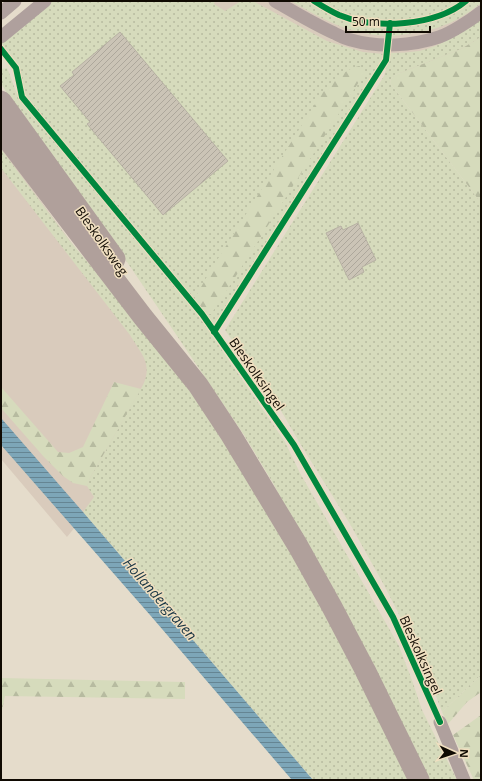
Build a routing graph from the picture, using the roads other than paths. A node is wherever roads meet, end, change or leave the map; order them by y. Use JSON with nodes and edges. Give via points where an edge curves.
{"nodes":[{"id":1,"x":15,"y":1,"type":"edge"},
{"id":2,"x":45,"y":1,"type":"edge"},
{"id":3,"x":275,"y":1,"type":"edge"},
{"id":4,"x":481,"y":12,"type":"edge"},
{"id":5,"x":1,"y":13,"type":"edge"},
{"id":6,"x":1,"y":37,"type":"edge"},
{"id":7,"x":1,"y":101,"type":"edge"},
{"id":8,"x":1,"y":131,"type":"edge"},
{"id":9,"x":198,"y":385,"type":"junction"},
{"id":10,"x":440,"y":722,"type":"dead end"},
{"id":11,"x":419,"y":780,"type":"edge"},
{"id":12,"x":464,"y":780,"type":"edge"}],
"edges":[{"from":1,"to":5,"type":"street"},
{"from":2,"to":6,"type":"street"},
{"from":3,"to":4,"type":"street","via":[[348,39],[388,45],[441,37]]},
{"from":7,"to":9,"type":"main road","name":"Bleskolksweg","via":[[151,310]]},
{"from":8,"to":9,"type":"main road"},
{"from":9,"to":11,"type":"main road","via":[[298,546],[365,670]]},
{"from":10,"to":12,"type":"street"}]}
